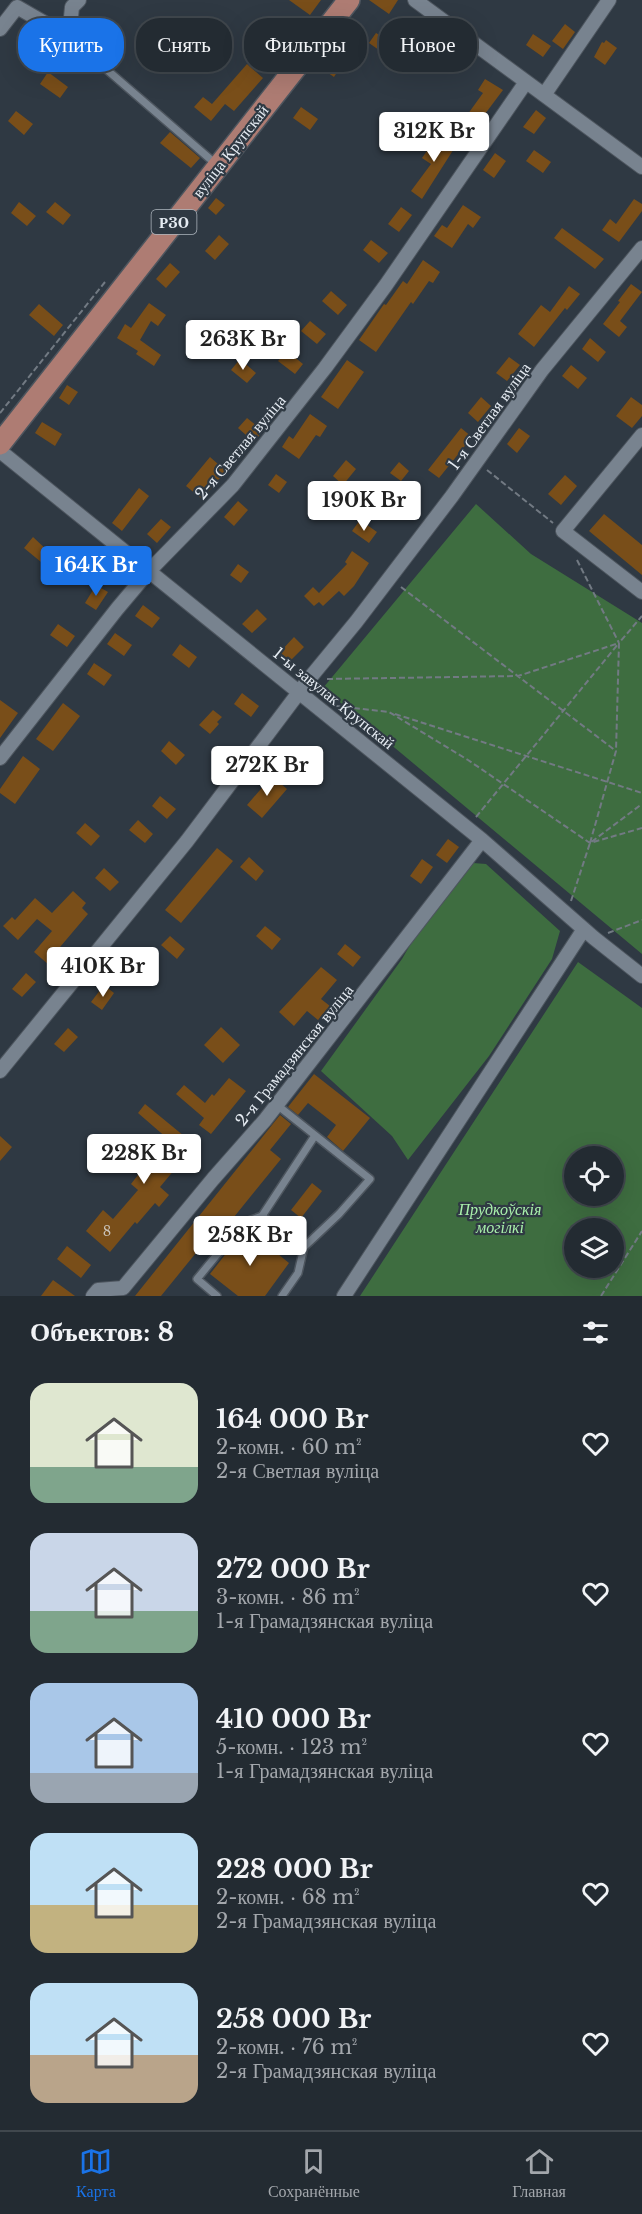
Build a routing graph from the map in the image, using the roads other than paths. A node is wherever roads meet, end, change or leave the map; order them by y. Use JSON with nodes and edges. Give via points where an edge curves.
{"nodes":[{"id":1,"x":79,"y":0,"type":"edge"},
{"id":2,"x":349,"y":0,"type":"edge"},
{"id":3,"x":414,"y":0,"type":"edge"},
{"id":4,"x":609,"y":0,"type":"edge"},
{"id":5,"x":22,"y":4,"type":"edge"},
{"id":6,"x":42,"y":18,"type":"edge"},
{"id":7,"x":71,"y":18,"type":"edge"},
{"id":8,"x":0,"y":29,"type":"edge"},
{"id":9,"x":110,"y":72,"type":"edge"},
{"id":10,"x":526,"y":82,"type":"junction"},
{"id":11,"x":544,"y":95,"type":"junction"},
{"id":12,"x":219,"y":166,"type":"junction"},
{"id":13,"x":642,"y":167,"type":"edge"},
{"id":14,"x":642,"y":248,"type":"edge"},
{"id":15,"x":642,"y":435,"type":"edge"},
{"id":16,"x":0,"y":444,"type":"edge"},
{"id":17,"x":0,"y":451,"type":"edge"},
{"id":18,"x":149,"y":571,"type":"junction"},
{"id":19,"x":642,"y":592,"type":"edge"},
{"id":20,"x":300,"y":691,"type":"junction"},
{"id":21,"x":0,"y":758,"type":"edge"},
{"id":22,"x":482,"y":840,"type":"junction"},
{"id":23,"x":589,"y":934,"type":"junction"},
{"id":24,"x":642,"y":976,"type":"edge"},
{"id":25,"x":0,"y":1071,"type":"edge"},
{"id":26,"x":277,"y":1105,"type":"junction"},
{"id":27,"x":314,"y":1137,"type":"junction"},
{"id":28,"x":262,"y":1216,"type":"junction"},
{"id":29,"x":304,"y":1247,"type":"junction"},
{"id":30,"x":93,"y":1296,"type":"edge"},
{"id":31,"x":217,"y":1296,"type":"edge"},
{"id":32,"x":282,"y":1296,"type":"edge"},
{"id":33,"x":344,"y":1296,"type":"edge"}],
"edges":[{"from":1,"to":7,"type":"street","via":[[72,7]]},
{"from":2,"to":12,"type":"main road","name":"вуліца Крупскай","number":"Р30"},
{"from":3,"to":10,"type":"street"},
{"from":4,"to":11,"type":"street"},
{"from":5,"to":6,"type":"street"},
{"from":5,"to":8,"type":"street"},
{"from":9,"to":12,"type":"lane"},
{"from":10,"to":11,"type":"street"},
{"from":10,"to":18,"type":"street","name":"2-я Светлая вуліца","via":[[326,368],[233,484]]},
{"from":11,"to":13,"type":"street"},
{"from":12,"to":16,"type":"main road","name":"вуліца Крупскай","number":"Р30"},
{"from":14,"to":20,"type":"street","name":"1-я Светлая вуліца","via":[[542,370],[452,496]]},
{"from":15,"to":19,"type":"street","via":[[563,531]]},
{"from":17,"to":18,"type":"street","name":"1-ы завулак Крупскай"},
{"from":18,"to":20,"type":"street","name":"1-ы завулак Крупскай"},
{"from":18,"to":21,"type":"street","name":"2-я Светлая вуліца"},
{"from":20,"to":22,"type":"street","name":"1-ы завулак Крупскай"},
{"from":20,"to":25,"type":"street","name":"1-я Светлая вуліца","via":[[187,841]]},
{"from":22,"to":23,"type":"street","name":"1-ы завулак Крупскай"},
{"from":22,"to":26,"type":"street","name":"2-я Грамадзянская вуліца"},
{"from":23,"to":24,"type":"street","name":"1-ы завулак Крупскай"},
{"from":23,"to":33,"type":"street"},
{"from":26,"to":27,"type":"lane"},
{"from":26,"to":30,"type":"street","name":"2-я Грамадзянская вуліца","via":[[123,1288],[98,1290]]},
{"from":27,"to":28,"type":"lane"},
{"from":27,"to":29,"type":"lane","via":[[370,1179]]},
{"from":28,"to":29,"type":"lane"},
{"from":28,"to":31,"type":"lane","via":[[243,1223],[197,1279]]},
{"from":29,"to":32,"type":"lane","via":[[298,1273]]}]}
